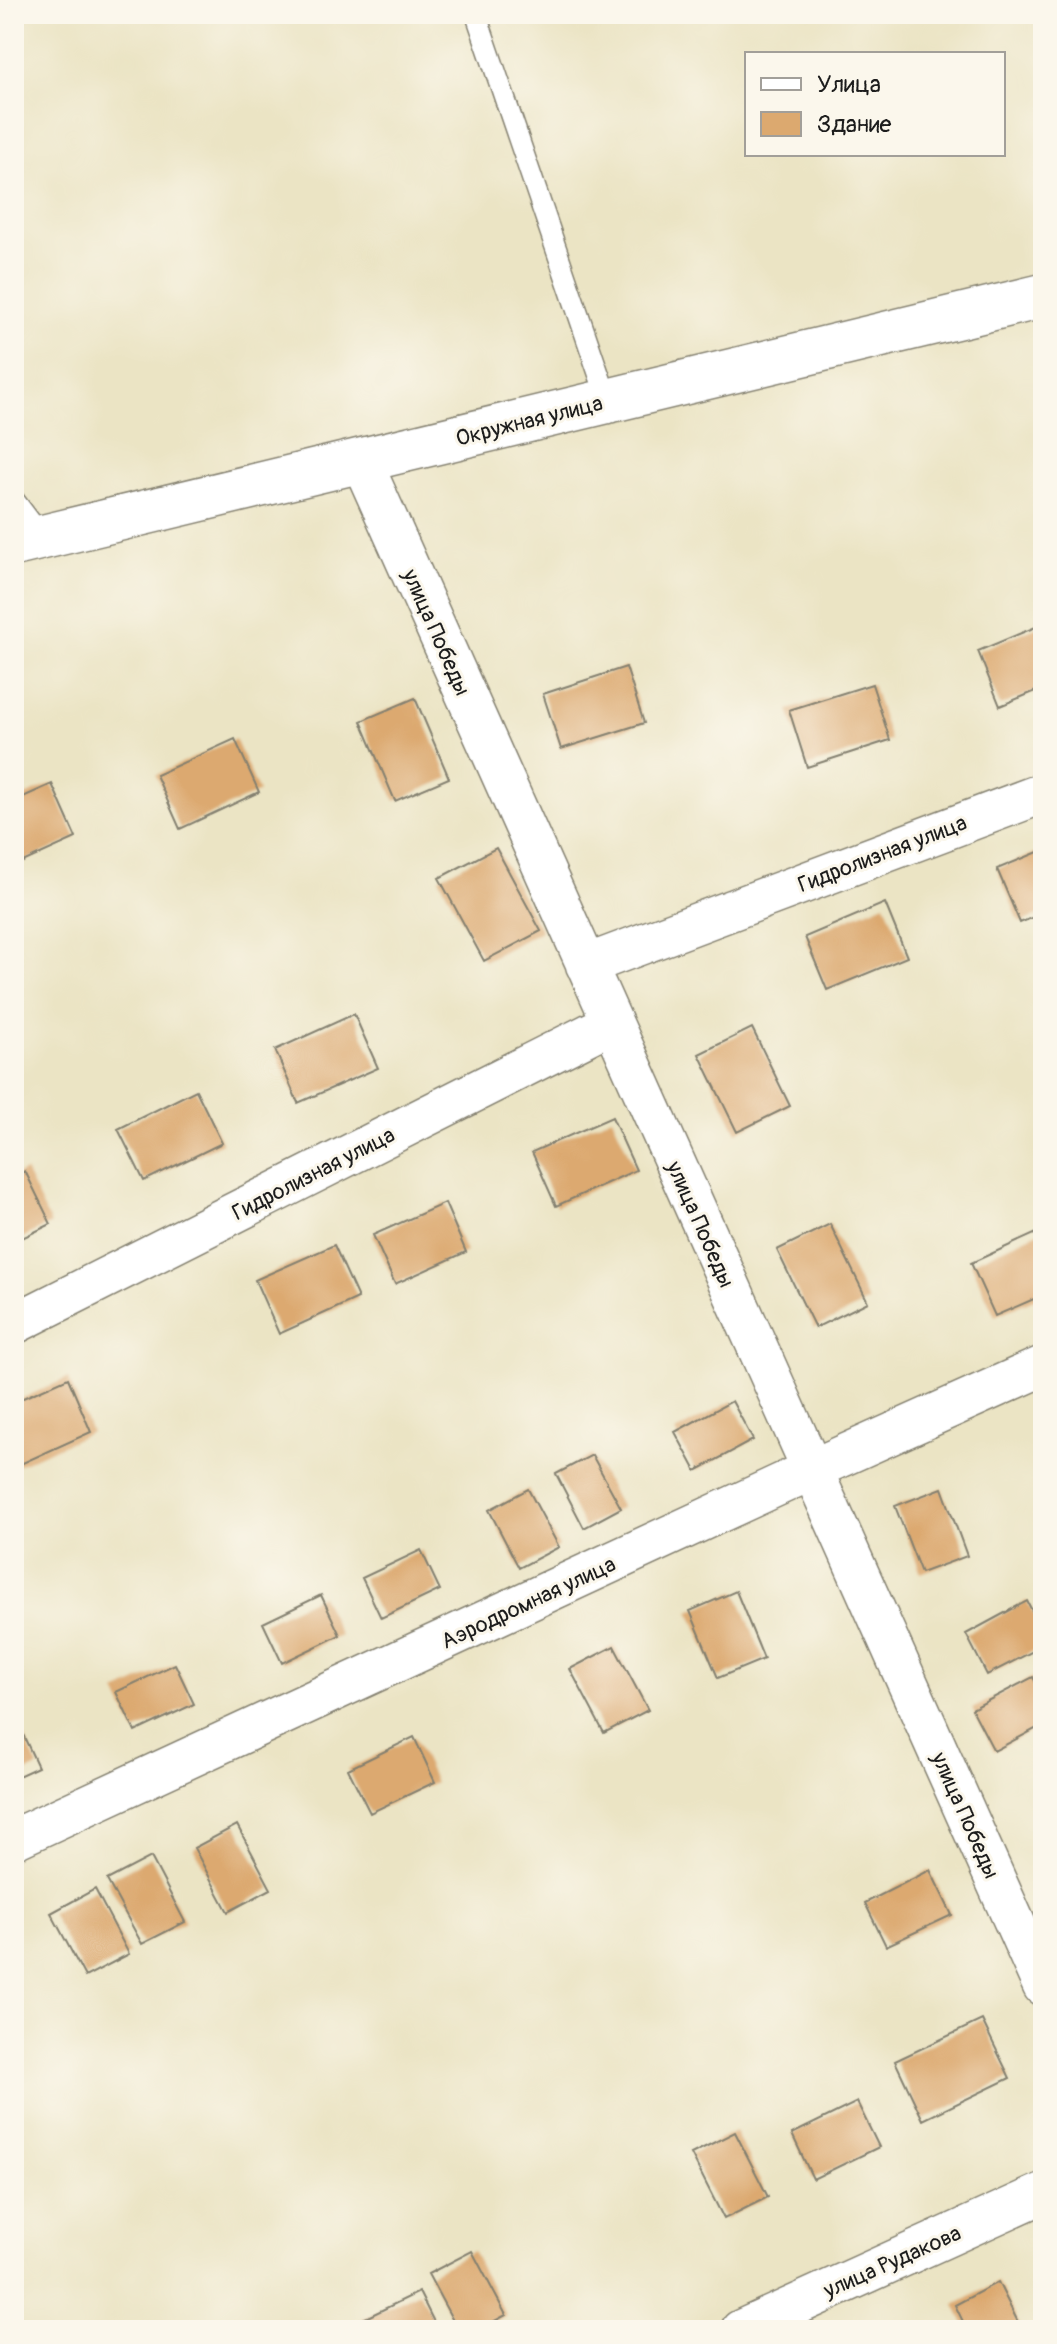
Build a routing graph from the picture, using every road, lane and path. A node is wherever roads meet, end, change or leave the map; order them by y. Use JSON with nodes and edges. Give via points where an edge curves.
{"nodes":[{"id":1,"x":476,"y":14,"type":"edge"},
{"id":2,"x":1043,"y":296,"type":"edge"},
{"id":3,"x":608,"y":401,"type":"junction"},
{"id":4,"x":361,"y":460,"type":"junction"},
{"id":5,"x":14,"y":500,"type":"edge"},
{"id":6,"x":28,"y":540,"type":"edge"},
{"id":7,"x":1043,"y":793,"type":"edge"},
{"id":8,"x":586,"y":965,"type":"junction"},
{"id":9,"x":611,"y":1023,"type":"junction"},
{"id":10,"x":14,"y":1324,"type":"edge"},
{"id":11,"x":1043,"y":1366,"type":"edge"},
{"id":12,"x":811,"y":1470,"type":"junction"},
{"id":13,"x":14,"y":1839,"type":"edge"},
{"id":14,"x":1043,"y":1986,"type":"edge"},
{"id":15,"x":1043,"y":2193,"type":"edge"},
{"id":16,"x":741,"y":2330,"type":"edge"}],
"edges":[{"from":1,"to":3,"type":"lane"},
{"from":2,"to":3,"type":"main road","name":"Окружная улица"},
{"from":3,"to":4,"type":"main road","name":"Окружная улица"},
{"from":4,"to":6,"type":"main road","name":"Окружная улица"},
{"from":4,"to":8,"type":"street","name":"улица Победы"},
{"from":5,"to":6,"type":"lane"},
{"from":7,"to":8,"type":"street","name":"Гидролизная улица"},
{"from":8,"to":9,"type":"street","name":"улица Победы"},
{"from":9,"to":10,"type":"street","name":"Гидролизная улица"},
{"from":9,"to":12,"type":"street","name":"улица Победы"},
{"from":11,"to":12,"type":"street","name":"Аэродромная улица"},
{"from":12,"to":13,"type":"street","name":"Аэродромная улица"},
{"from":12,"to":14,"type":"street","name":"улица Победы"},
{"from":15,"to":16,"type":"street","name":"улица Рудакова"}]}
